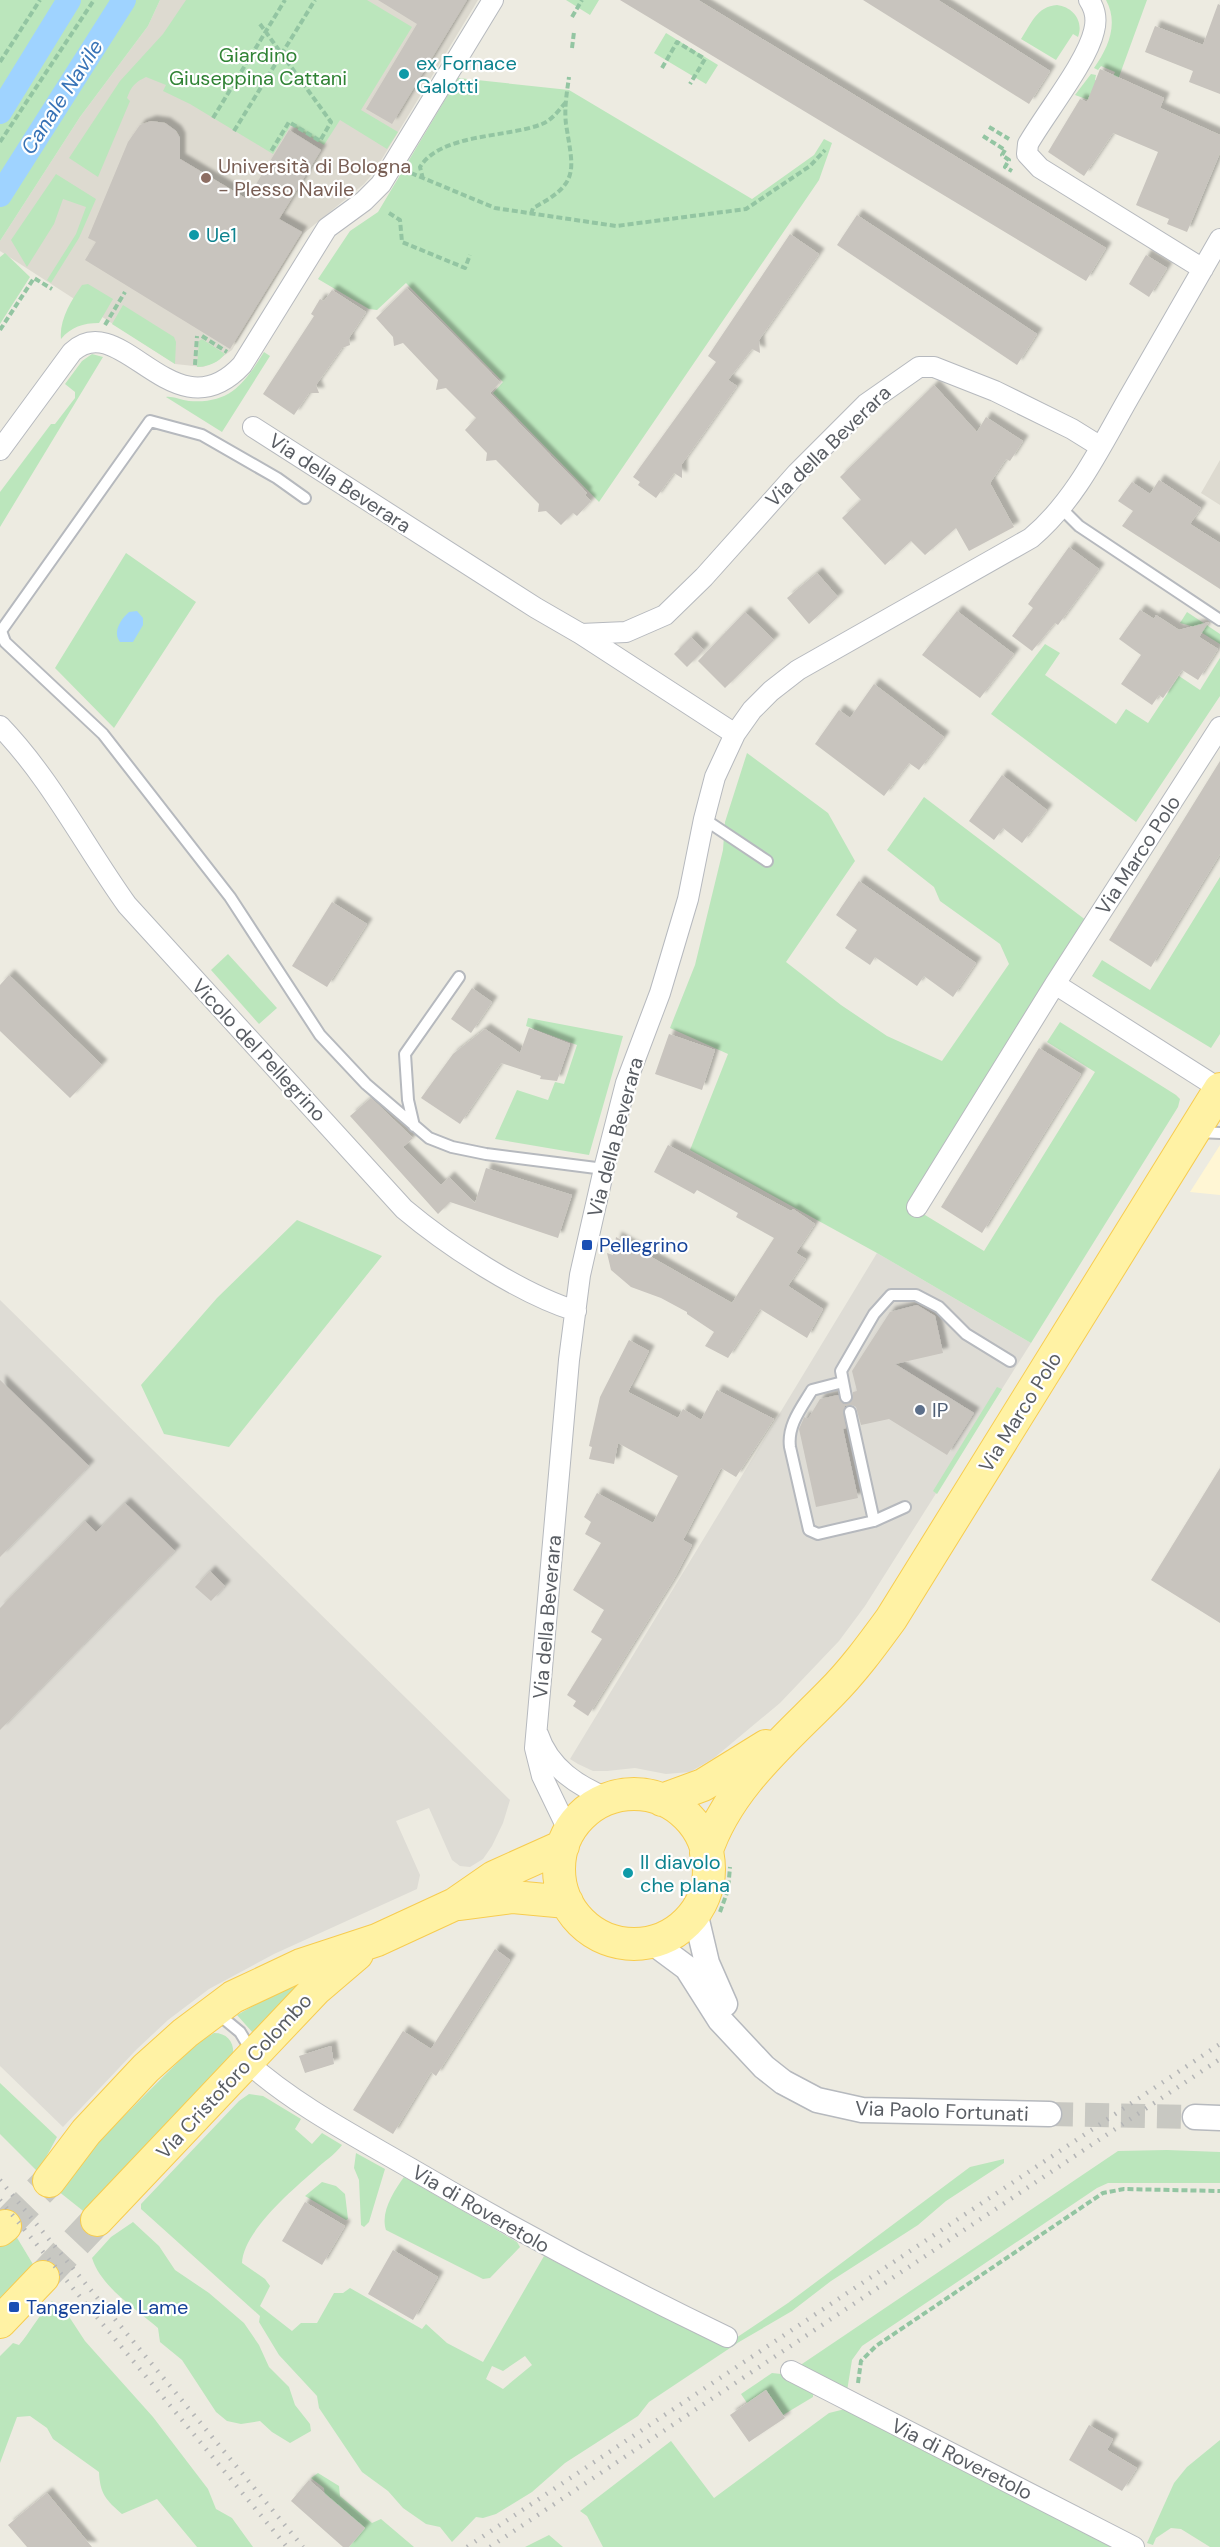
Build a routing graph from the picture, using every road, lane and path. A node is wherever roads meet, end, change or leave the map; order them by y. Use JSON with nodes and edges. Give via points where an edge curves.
{"nodes":[{"id":1,"x":40,"y":0,"type":"edge"},
{"id":2,"x":93,"y":0,"type":"edge"},
{"id":3,"x":285,"y":0,"type":"edge"},
{"id":4,"x":315,"y":0,"type":"edge"},
{"id":5,"x":493,"y":0,"type":"edge"},
{"id":6,"x":582,"y":0,"type":"edge"},
{"id":7,"x":1089,"y":0,"type":"edge"},
{"id":8,"x":572,"y":17,"type":"dead end"},
{"id":9,"x":260,"y":24,"type":"dead end"},
{"id":10,"x":265,"y":32,"type":"junction"},
{"id":11,"x":574,"y":32,"type":"dead end"},
{"id":12,"x":572,"y":48,"type":"dead end"},
{"id":13,"x":282,"y":54,"type":"junction"},
{"id":14,"x":0,"y":62,"type":"edge"},
{"id":15,"x":662,"y":68,"type":"dead end"},
{"id":16,"x":569,"y":77,"type":"dead end"},
{"id":17,"x":690,"y":84,"type":"dead end"},
{"id":18,"x":566,"y":102,"type":"junction"},
{"id":19,"x":213,"y":118,"type":"dead end"},
{"id":20,"x":989,"y":127,"type":"dead end"},
{"id":21,"x":327,"y":129,"type":"junction"},
{"id":22,"x":234,"y":131,"type":"dead end"},
{"id":23,"x":333,"y":132,"type":"dead end"},
{"id":24,"x":983,"y":136,"type":"dead end"},
{"id":25,"x":1005,"y":136,"type":"dead end"},
{"id":26,"x":0,"y":142,"type":"edge"},
{"id":27,"x":825,"y":150,"type":"dead end"},
{"id":28,"x":1005,"y":150,"type":"dead end"},
{"id":29,"x":270,"y":153,"type":"dead end"},
{"id":30,"x":410,"y":173,"type":"dead end"},
{"id":31,"x":423,"y":179,"type":"junction"},
{"id":32,"x":388,"y":213,"type":"dead end"},
{"id":33,"x":531,"y":214,"type":"junction"},
{"id":34,"x":1220,"y":239,"type":"edge"},
{"id":35,"x":470,"y":255,"type":"dead end"},
{"id":36,"x":1203,"y":269,"type":"junction"},
{"id":37,"x":52,"y":289,"type":"dead end"},
{"id":38,"x":125,"y":292,"type":"dead end"},
{"id":39,"x":104,"y":326,"type":"dead end"},
{"id":40,"x":0,"y":330,"type":"edge"},
{"id":41,"x":231,"y":354,"type":"dead end"},
{"id":42,"x":194,"y":369,"type":"dead end"},
{"id":43,"x":253,"y":427,"type":"dead end"},
{"id":44,"x":1101,"y":447,"type":"junction"},
{"id":45,"x":0,"y":450,"type":"edge"},
{"id":46,"x":305,"y":498,"type":"dead end"},
{"id":47,"x":1061,"y":508,"type":"junction"},
{"id":48,"x":1220,"y":620,"type":"edge"},
{"id":49,"x":581,"y":634,"type":"junction"},
{"id":50,"x":0,"y":726,"type":"edge"},
{"id":51,"x":1220,"y":727,"type":"edge"},
{"id":52,"x":735,"y":734,"type":"junction"},
{"id":53,"x":704,"y":819,"type":"junction"},
{"id":54,"x":767,"y":861,"type":"dead end"},
{"id":55,"x":459,"y":977,"type":"dead end"},
{"id":56,"x":1055,"y":984,"type":"junction"},
{"id":57,"x":1220,"y":1089,"type":"edge"},
{"id":58,"x":414,"y":1126,"type":"junction"},
{"id":59,"x":1207,"y":1132,"type":"edge"},
{"id":60,"x":604,"y":1169,"type":"junction"},
{"id":61,"x":917,"y":1207,"type":"dead end"},
{"id":62,"x":576,"y":1311,"type":"junction"},
{"id":63,"x":1010,"y":1361,"type":"dead end"},
{"id":64,"x":843,"y":1382,"type":"junction"},
{"id":65,"x":846,"y":1396,"type":"dead end"},
{"id":66,"x":850,"y":1412,"type":"dead end"},
{"id":67,"x":905,"y":1507,"type":"dead end"},
{"id":68,"x":874,"y":1521,"type":"junction"},
{"id":69,"x":801,"y":1721,"type":"junction"},
{"id":70,"x":537,"y":1732,"type":"junction"},
{"id":71,"x":609,"y":1799,"type":"junction"},
{"id":72,"x":662,"y":1800,"type":"junction"},
{"id":73,"x":566,"y":1839,"type":"junction"},
{"id":74,"x":718,"y":1857,"type":"junction"},
{"id":75,"x":567,"y":1902,"type":"junction"},
{"id":76,"x":455,"y":1904,"type":"junction"},
{"id":77,"x":706,"y":1917,"type":"junction"},
{"id":78,"x":377,"y":1940,"type":"junction"},
{"id":79,"x":652,"y":1942,"type":"junction"},
{"id":80,"x":213,"y":2011,"type":"junction"},
{"id":81,"x":746,"y":2049,"type":"junction"},
{"id":82,"x":250,"y":2058,"type":"junction"},
{"id":83,"x":1049,"y":2115,"type":"tunnel mouth"},
{"id":84,"x":1195,"y":2117,"type":"tunnel mouth"},
{"id":85,"x":1220,"y":2118,"type":"edge"},
{"id":86,"x":49,"y":2181,"type":"tunnel mouth"},
{"id":87,"x":1220,"y":2191,"type":"edge"},
{"id":88,"x":97,"y":2220,"type":"tunnel mouth"},
{"id":89,"x":43,"y":2277,"type":"tunnel mouth"},
{"id":90,"x":0,"y":2322,"type":"edge"},
{"id":91,"x":728,"y":2337,"type":"dead end"},
{"id":92,"x":790,"y":2371,"type":"dead end"},
{"id":93,"x":873,"y":2413,"type":"junction"},
{"id":94,"x":1134,"y":2547,"type":"edge"}],
"edges":[{"from":1,"to":14,"type":"path"},
{"from":2,"to":26,"type":"path"},
{"from":3,"to":10,"type":"path"},
{"from":4,"to":13,"type":"path"},
{"from":5,"to":45,"type":"street","via":[[381,184],[327,228],[234,373],[215,384],[187,387],[112,345],[86,342],[72,352]]},
{"from":6,"to":8,"type":"path"},
{"from":7,"to":36,"type":"street","via":[[1095,10],[1095,30],[1084,55],[1028,144],[1027,154],[1040,168]]},
{"from":9,"to":10,"type":"path"},
{"from":10,"to":13,"type":"path"},
{"from":10,"to":19,"type":"path"},
{"from":11,"to":12,"type":"path"},
{"from":13,"to":21,"type":"path","via":[[331,122]]},
{"from":13,"to":22,"type":"path"},
{"from":15,"to":17,"type":"path","via":[[677,42],[705,59]]},
{"from":16,"to":18,"type":"path"},
{"from":18,"to":31,"type":"path","via":[[542,124],[465,142],[426,157],[420,167]]},
{"from":18,"to":33,"type":"path","via":[[572,172],[561,190],[533,208]]},
{"from":20,"to":25,"type":"path"},
{"from":21,"to":23,"type":"path"},
{"from":21,"to":29,"type":"path","via":[[320,141],[289,122]]},
{"from":24,"to":28,"type":"path"},
{"from":27,"to":33,"type":"path","via":[[810,166],[746,209],[616,226]]},
{"from":30,"to":31,"type":"path"},
{"from":31,"to":33,"type":"path","via":[[495,208]]},
{"from":32,"to":35,"type":"path","via":[[400,220],[402,242],[465,268]]},
{"from":34,"to":36,"type":"street","name":"Via della Beverara"},
{"from":36,"to":44,"type":"street","name":"Via della Beverara"},
{"from":37,"to":40,"type":"path","via":[[34,278]]},
{"from":38,"to":39,"type":"path"},
{"from":41,"to":42,"type":"path","via":[[200,336]]},
{"from":43,"to":49,"type":"street","name":"Via della Beverara"},
{"from":44,"to":47,"type":"street","name":"Via della Beverara"},
{"from":44,"to":49,"type":"street","name":"Via della Beverara","via":[[995,391],[934,367],[919,367],[866,404],[665,615],[626,632]]},
{"from":46,"to":58,"type":"lane","via":[[202,435],[150,421],[1,631],[5,642],[103,734],[230,897],[333,1052]]},
{"from":47,"to":48,"type":"lane","via":[[1079,526]]},
{"from":47,"to":52,"type":"street","name":"Via della Beverara","via":[[1031,538],[798,670],[752,710]]},
{"from":49,"to":52,"type":"street","name":"Via della Beverara"},
{"from":50,"to":62,"type":"street","name":"Vicolo del Pellegrino","via":[[36,766],[127,905],[390,1195],[444,1240],[532,1293]]},
{"from":51,"to":56,"type":"street","name":"Via Marco Polo"},
{"from":52,"to":53,"type":"street","name":"Via della Beverara","via":[[716,777]]},
{"from":53,"to":54,"type":"lane"},
{"from":53,"to":60,"type":"street","name":"Via della Beverara","via":[[688,899],[660,993],[626,1083]]},
{"from":55,"to":58,"type":"lane","via":[[405,1054]]},
{"from":56,"to":57,"type":"street","name":"Via Marco Polo"},
{"from":56,"to":61,"type":"street","name":"Via Marco Polo"},
{"from":57,"to":59,"type":"main road","name":"Via Marco Polo"},
{"from":58,"to":60,"type":"lane","via":[[429,1138],[452,1147]]},
{"from":59,"to":69,"type":"main road","name":"Via Marco Polo","via":[[891,1619],[842,1682]]},
{"from":60,"to":62,"type":"street","name":"Via della Beverara","via":[[580,1275]]},
{"from":62,"to":70,"type":"street","name":"Via della Beverara"},
{"from":63,"to":64,"type":"lane","via":[[966,1334],[939,1307],[916,1295],[891,1295],[874,1314],[842,1371]]},
{"from":64,"to":65,"type":"lane"},
{"from":64,"to":68,"type":"lane","via":[[812,1390],[790,1430],[790,1447],[809,1530],[818,1534]]},
{"from":66,"to":68,"type":"lane"},
{"from":67,"to":68,"type":"lane"},
{"from":69,"to":72,"type":"main road","name":"Via Marco Polo","via":[[704,1785]]},
{"from":69,"to":74,"type":"main road","name":"Via Marco Polo","via":[[718,1822]]},
{"from":70,"to":71,"type":"street","via":[[546,1751],[568,1777]]},
{"from":70,"to":73,"type":"street","name":"Via della Beverara","via":[[536,1760]]},
{"from":71,"to":72,"type":"main road","via":[[631,1795]]},
{"from":71,"to":73,"type":"main road","via":[[583,1815]]},
{"from":72,"to":74,"type":"main road","via":[[692,1822]]},
{"from":73,"to":75,"type":"main road","via":[[560,1878]]},
{"from":73,"to":76,"type":"main road","name":"Via Cristoforo Colombo","via":[[494,1877]]},
{"from":74,"to":77,"type":"main road","via":[[706,1884]]},
{"from":74,"to":77,"type":"path","via":[[728,1890]]},
{"from":75,"to":76,"type":"main road","name":"Via Cristoforo Colombo","via":[[513,1898]]},
{"from":75,"to":79,"type":"main road","via":[[582,1923],[605,1939],[624,1944]]},
{"from":76,"to":78,"type":"main road","name":"Via Cristoforo Colombo"},
{"from":77,"to":79,"type":"main road"},
{"from":77,"to":81,"type":"street","name":"Via Paolo Fortunati","via":[[713,1978]]},
{"from":78,"to":80,"type":"main road","name":"Via Cristoforo Colombo","via":[[285,1972]]},
{"from":78,"to":82,"type":"main road","name":"Via Cristoforo Colombo","via":[[333,1972]]},
{"from":79,"to":81,"type":"street","name":"Via Paolo Fortunati","via":[[687,1968],[720,2020]]},
{"from":80,"to":82,"type":"lane","via":[[240,2032]]},
{"from":80,"to":86,"type":"main road","name":"Via Cristoforo Colombo","via":[[146,2068],[86,2132]]},
{"from":81,"to":83,"type":"street","name":"Via Paolo Fortunati","via":[[794,2089],[852,2109]]},
{"from":82,"to":88,"type":"main road","name":"Via Cristoforo Colombo"},
{"from":82,"to":91,"type":"street","name":"Via di Roveretolo","via":[[267,2079],[323,2116],[511,2227]]},
{"from":84,"to":85,"type":"street"},
{"from":87,"to":93,"type":"path","via":[[1124,2189],[1096,2197],[867,2353],[859,2366],[858,2381]]},
{"from":89,"to":90,"type":"main road"},
{"from":92,"to":93,"type":"street","name":"Via di Roveretolo"},
{"from":93,"to":94,"type":"street","name":"Via di Roveretolo"}]}
